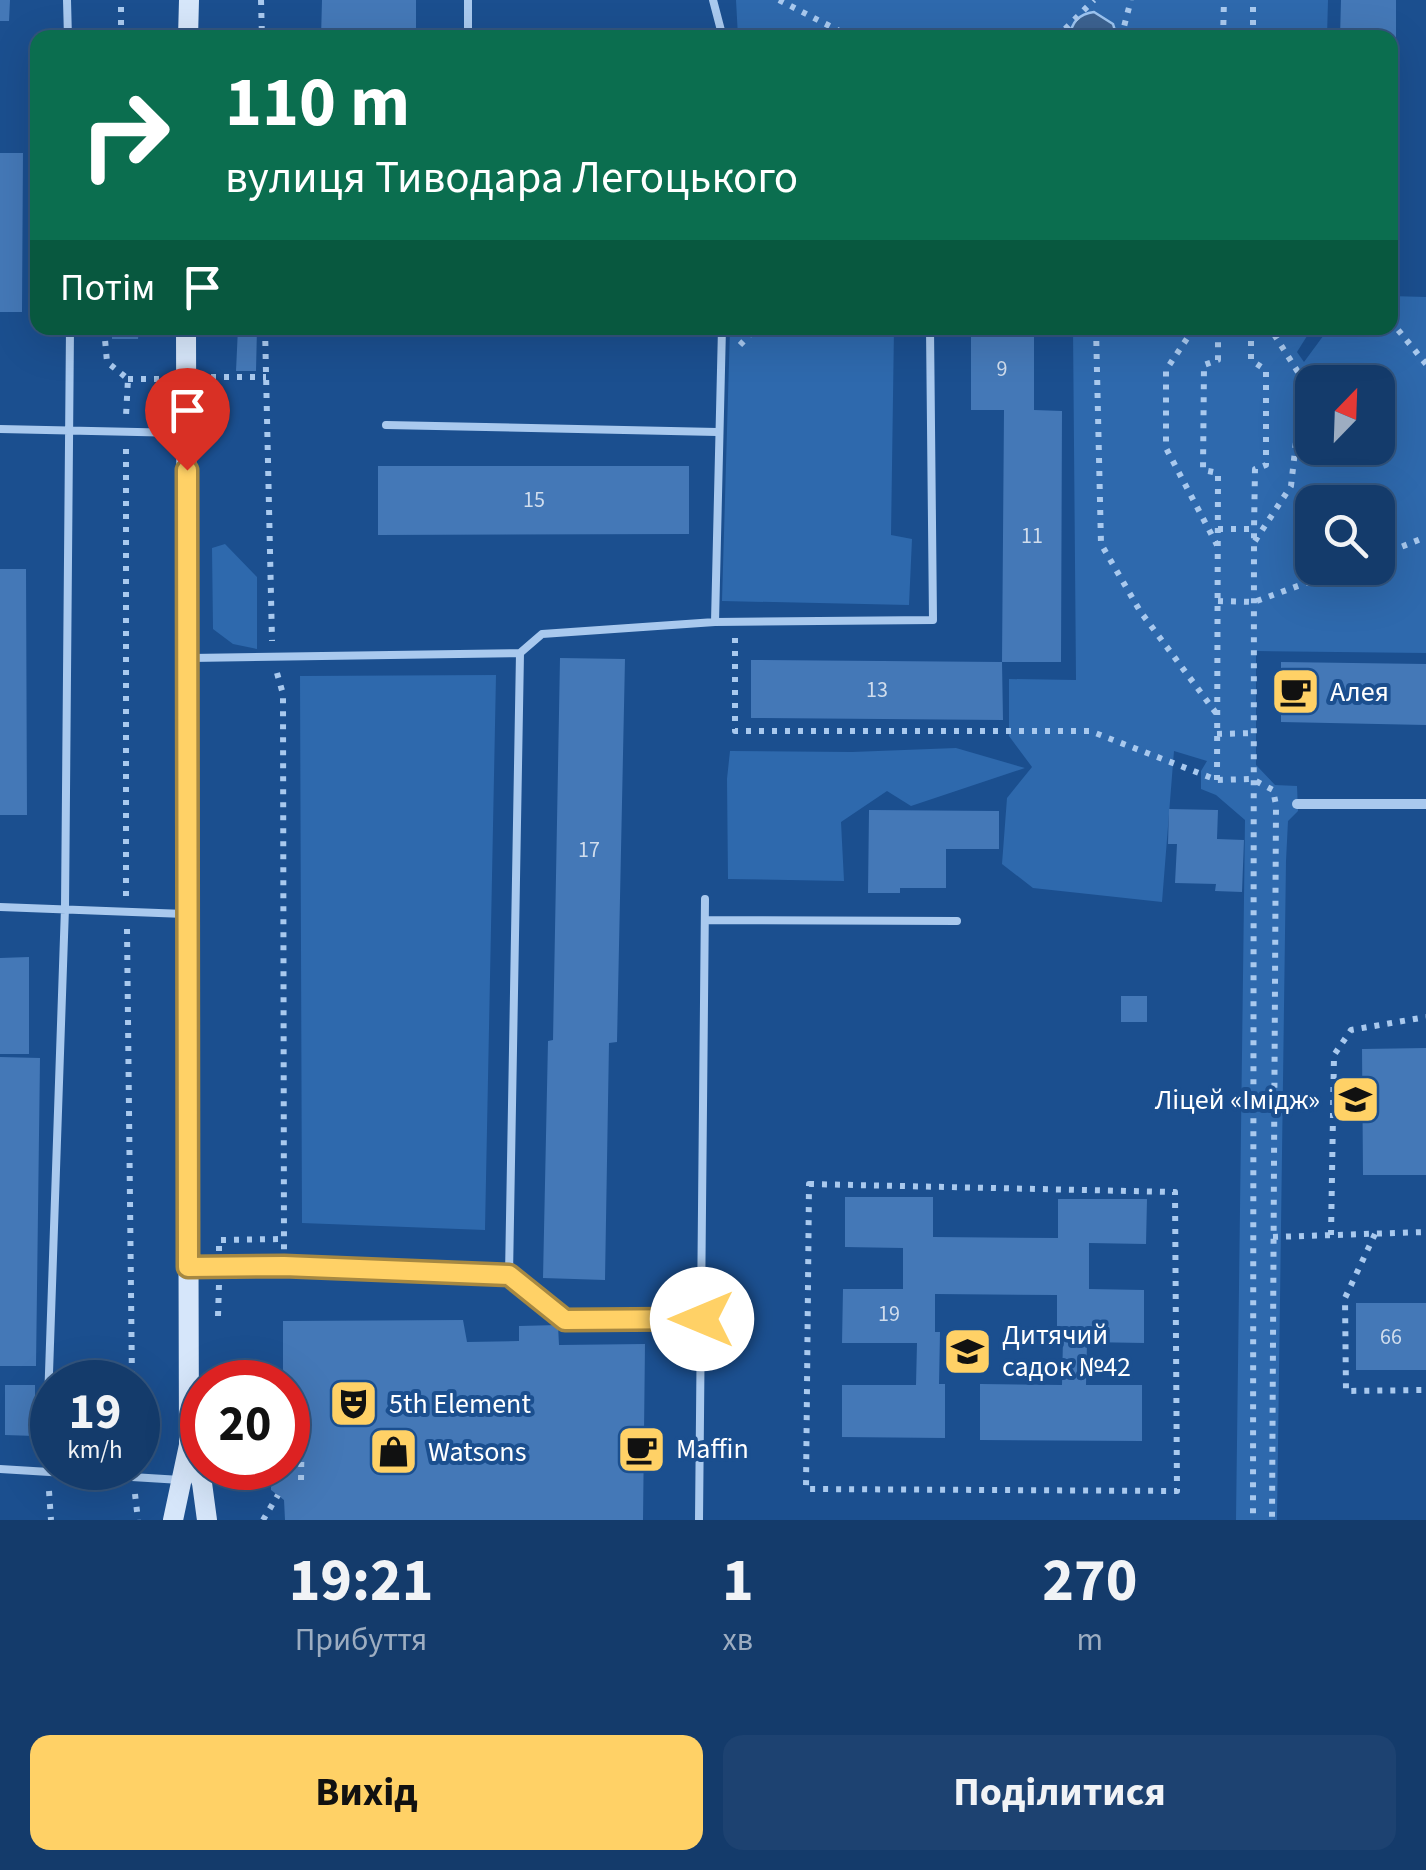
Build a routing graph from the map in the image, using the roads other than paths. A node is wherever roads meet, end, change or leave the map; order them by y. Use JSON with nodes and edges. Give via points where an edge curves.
{"nodes":[{"id":1,"x":68,"y":0,"type":"edge"},
{"id":2,"x":189,"y":0,"type":"edge"},
{"id":3,"x":468,"y":0,"type":"edge"},
{"id":4,"x":714,"y":0,"type":"edge"},
{"id":5,"x":68,"y":30,"type":"edge"},
{"id":6,"x":188,"y":30,"type":"edge"},
{"id":7,"x":468,"y":30,"type":"edge"},
{"id":8,"x":720,"y":30,"type":"edge"},
{"id":9,"x":70,"y":335,"type":"edge"},
{"id":10,"x":186,"y":335,"type":"edge"},
{"id":11,"x":722,"y":335,"type":"edge"},
{"id":12,"x":930,"y":335,"type":"edge"},
{"id":13,"x":386,"y":425,"type":"dead end"},
{"id":14,"x":0,"y":428,"type":"edge"},
{"id":15,"x":69,"y":429,"type":"junction"},
{"id":16,"x":717,"y":432,"type":"junction"},
{"id":17,"x":187,"y":434,"type":"junction"},
{"id":18,"x":715,"y":622,"type":"junction"},
{"id":19,"x":520,"y":653,"type":"junction"},
{"id":20,"x":187,"y":658,"type":"junction"},
{"id":21,"x":1297,"y":804,"type":"dead end"},
{"id":22,"x":1426,"y":804,"type":"edge"},
{"id":23,"x":704,"y":900,"type":"dead end"},
{"id":24,"x":0,"y":906,"type":"edge"},
{"id":25,"x":65,"y":908,"type":"junction"},
{"id":26,"x":187,"y":914,"type":"junction"},
{"id":27,"x":705,"y":920,"type":"junction"},
{"id":28,"x":957,"y":922,"type":"dead end"},
{"id":29,"x":188,"y":1267,"type":"junction"},
{"id":30,"x":509,"y":1275,"type":"junction"},
{"id":31,"x":702,"y":1319,"type":"junction"},
{"id":32,"x":50,"y":1360,"type":"edge"},
{"id":33,"x":189,"y":1360,"type":"edge"},
{"id":34,"x":0,"y":1469,"type":"edge"},
{"id":35,"x":180,"y":1480,"type":"edge"},
{"id":36,"x":180,"y":1490,"type":"edge"},
{"id":37,"x":203,"y":1490,"type":"edge"},
{"id":38,"x":174,"y":1520,"type":"edge"},
{"id":39,"x":208,"y":1520,"type":"edge"},
{"id":40,"x":699,"y":1520,"type":"edge"}],
"edges":[{"from":1,"to":5,"type":"lane"},
{"from":2,"to":6,"type":"street"},
{"from":3,"to":7,"type":"lane"},
{"from":4,"to":8,"type":"lane"},
{"from":9,"to":15,"type":"lane"},
{"from":10,"to":17,"type":"street"},
{"from":11,"to":16,"type":"lane"},
{"from":12,"to":18,"type":"lane","via":[[933,620]]},
{"from":13,"to":16,"type":"lane"},
{"from":14,"to":15,"type":"lane"},
{"from":15,"to":17,"type":"lane"},
{"from":15,"to":25,"type":"lane"},
{"from":16,"to":18,"type":"lane"},
{"from":17,"to":20,"type":"street"},
{"from":18,"to":19,"type":"lane","via":[[542,634]]},
{"from":19,"to":20,"type":"lane"},
{"from":19,"to":30,"type":"lane"},
{"from":20,"to":26,"type":"street"},
{"from":21,"to":22,"type":"street"},
{"from":23,"to":27,"type":"lane"},
{"from":24,"to":25,"type":"lane"},
{"from":25,"to":26,"type":"lane"},
{"from":25,"to":32,"type":"lane"},
{"from":26,"to":29,"type":"street"},
{"from":27,"to":28,"type":"lane"},
{"from":27,"to":31,"type":"lane"},
{"from":29,"to":30,"type":"lane"},
{"from":29,"to":33,"type":"street"},
{"from":30,"to":31,"type":"lane","via":[[565,1320]]},
{"from":31,"to":40,"type":"lane"},
{"from":34,"to":35,"type":"lane"},
{"from":36,"to":38,"type":"street"},
{"from":37,"to":39,"type":"street"}]}
